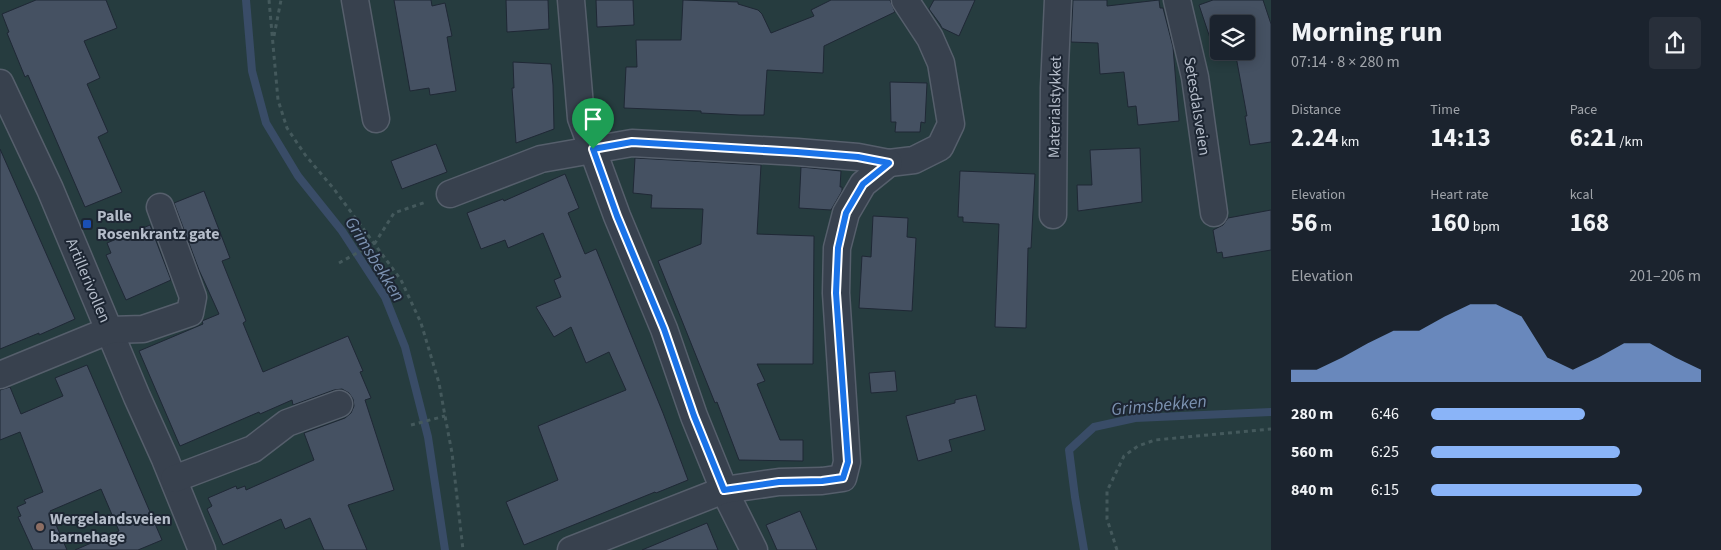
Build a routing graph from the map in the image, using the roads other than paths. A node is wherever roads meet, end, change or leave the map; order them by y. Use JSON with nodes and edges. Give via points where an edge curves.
{"nodes":[{"id":1,"x":355,"y":0,"type":"edge"},
{"id":2,"x":571,"y":0,"type":"edge"},
{"id":3,"x":905,"y":0,"type":"edge"},
{"id":4,"x":1058,"y":0,"type":"edge"},
{"id":5,"x":1177,"y":0,"type":"edge"},
{"id":6,"x":0,"y":83,"type":"edge"},
{"id":7,"x":376,"y":119,"type":"dead end"},
{"id":8,"x":593,"y":149,"type":"junction"},
{"id":9,"x":889,"y":163,"type":"junction"},
{"id":10,"x":450,"y":194,"type":"road end"},
{"id":11,"x":160,"y":207,"type":"dead end"},
{"id":12,"x":1214,"y":213,"type":"dead end"},
{"id":13,"x":1053,"y":214,"type":"dead end"},
{"id":14,"x":110,"y":330,"type":"junction"},
{"id":15,"x":0,"y":375,"type":"edge"},
{"id":16,"x":339,"y":404,"type":"dead end"},
{"id":17,"x":174,"y":479,"type":"junction"},
{"id":18,"x":724,"y":490,"type":"junction"},
{"id":19,"x":202,"y":550,"type":"edge"},
{"id":20,"x":571,"y":550,"type":"edge"},
{"id":21,"x":754,"y":550,"type":"edge"}],
"edges":[{"from":1,"to":7,"type":"street"},
{"from":2,"to":8,"type":"street","via":[[581,118]]},
{"from":3,"to":9,"type":"street","via":[[930,38],[941,63],[951,124],[940,147],[914,160]]},
{"from":4,"to":13,"type":"street","name":"Materialstykket"},
{"from":5,"to":12,"type":"street","name":"Setesdalsveien","via":[[1195,77]]},
{"from":6,"to":14,"type":"street","name":"Artillerivollen","via":[[50,189]]},
{"from":8,"to":9,"type":"street","via":[[632,142],[814,153]]},
{"from":8,"to":10,"type":"street","via":[[541,159]]},
{"from":8,"to":18,"type":"street"},
{"from":9,"to":18,"type":"street","via":[[863,184],[846,213],[838,248],[836,293],[848,462],[843,478]]},
{"from":11,"to":14,"type":"street","via":[[193,297],[190,313],[143,329]]},
{"from":14,"to":15,"type":"street"},
{"from":14,"to":17,"type":"street","name":"Artillerivollen"},
{"from":16,"to":17,"type":"street","via":[[288,423],[253,448]]},
{"from":17,"to":19,"type":"street","name":"Artillerivollen"},
{"from":18,"to":20,"type":"street"},
{"from":18,"to":21,"type":"street"}]}
